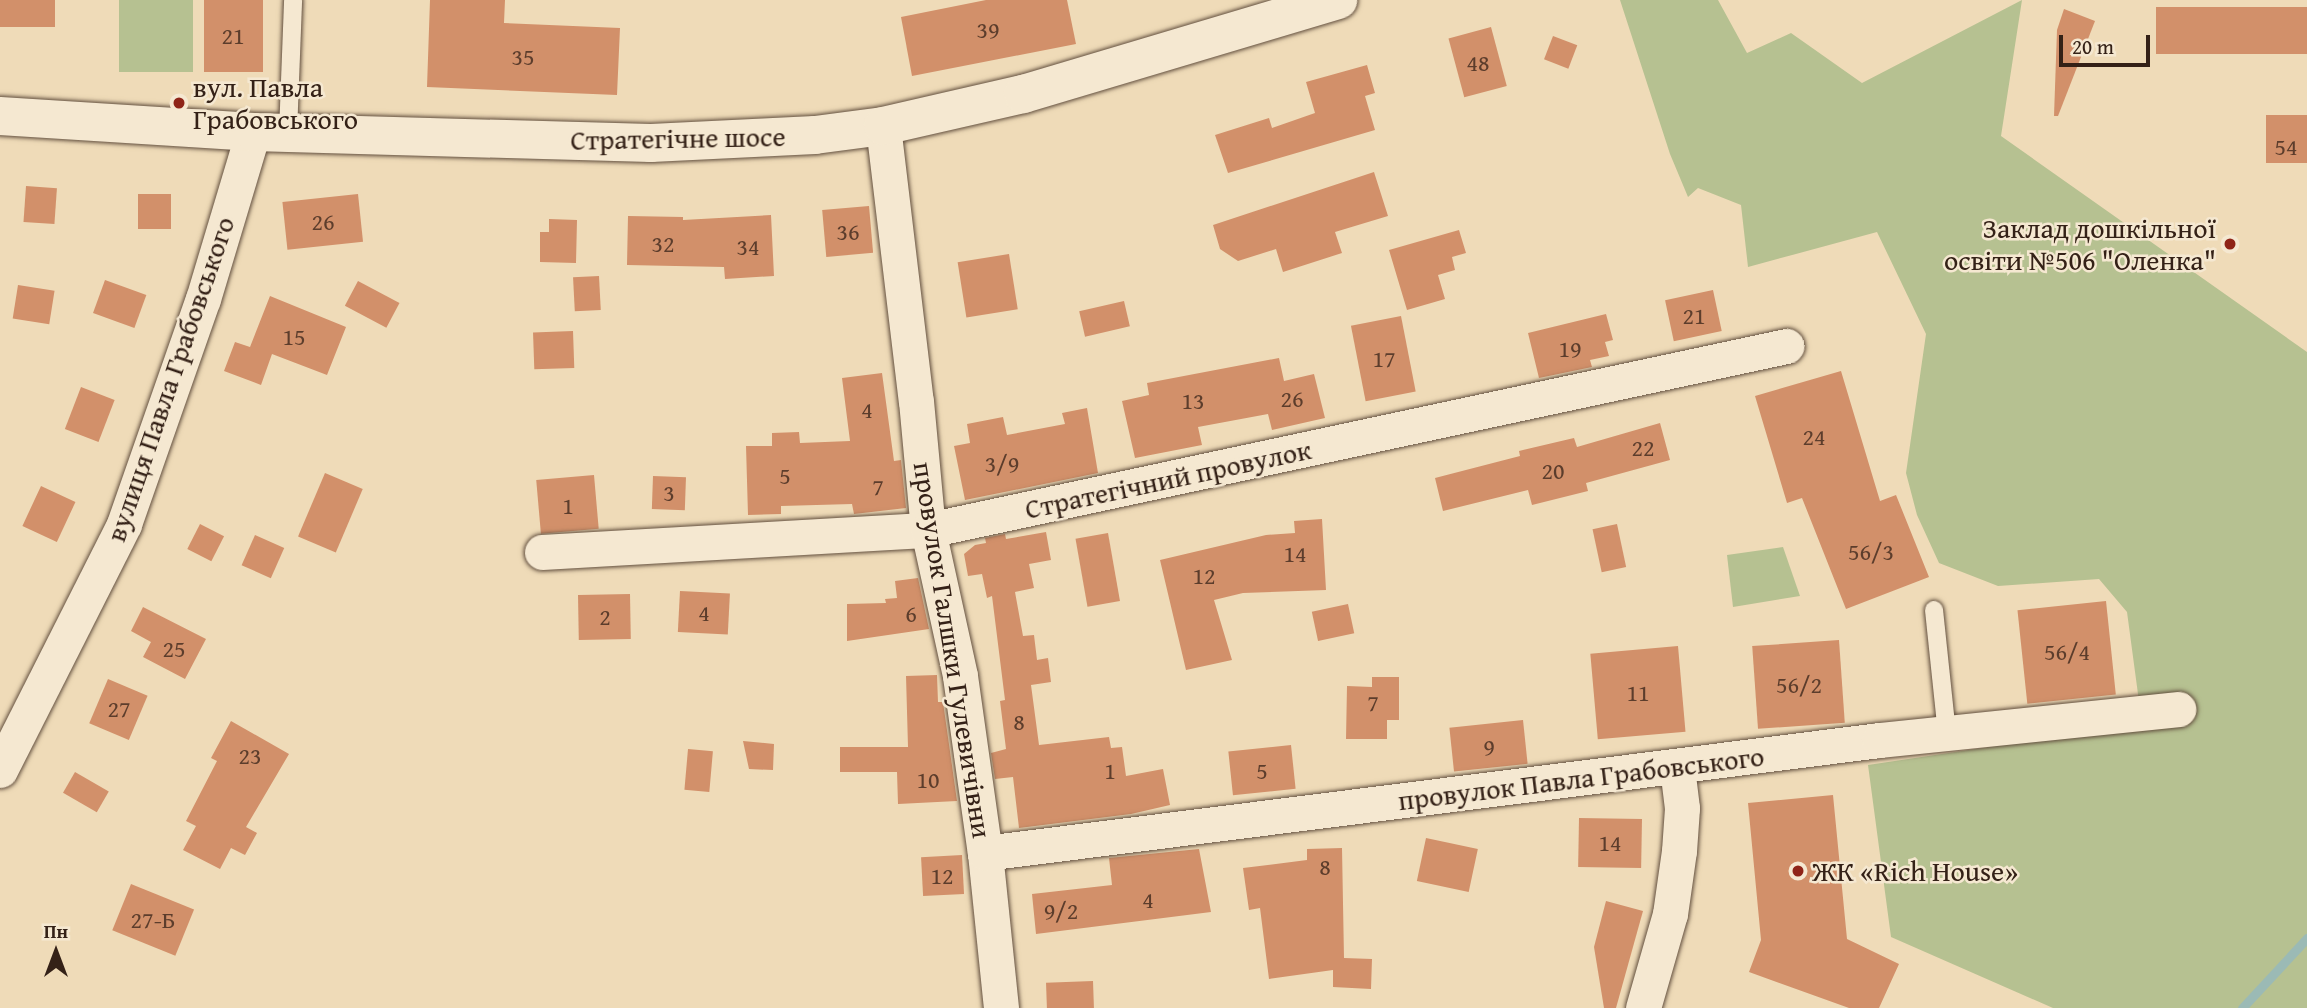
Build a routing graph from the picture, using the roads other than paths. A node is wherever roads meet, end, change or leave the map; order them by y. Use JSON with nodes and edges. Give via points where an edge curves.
{"nodes":[{"id":1,"x":293,"y":0,"type":"edge"},
{"id":2,"x":1338,"y":0,"type":"edge"},
{"id":3,"x":0,"y":116,"type":"edge"},
{"id":4,"x":883,"y":126,"type":"junction"},
{"id":5,"x":270,"y":133,"type":"junction"},
{"id":6,"x":1786,"y":346,"type":"dead end"},
{"id":7,"x":928,"y":530,"type":"junction"},
{"id":8,"x":542,"y":552,"type":"dead end"},
{"id":9,"x":1934,"y":610,"type":"dead end"},
{"id":10,"x":2178,"y":709,"type":"dead end"},
{"id":11,"x":1947,"y":733,"type":"junction"},
{"id":12,"x":1677,"y":767,"type":"junction"},
{"id":13,"x":0,"y":770,"type":"edge"},
{"id":14,"x":985,"y":853,"type":"junction"},
{"id":15,"x":1001,"y":1008,"type":"edge"},
{"id":16,"x":1643,"y":1008,"type":"edge"}],
"edges":[{"from":1,"to":5,"type":"lane"},
{"from":2,"to":4,"type":"street","name":"Стратегічне шосе","via":[[1023,94]]},
{"from":3,"to":5,"type":"street","name":"Стратегічне шосе"},
{"from":4,"to":5,"type":"street","name":"Стратегічне шосе","via":[[815,135],[651,143]]},
{"from":4,"to":7,"type":"street","name":"провулок Галшки Гулевичівни"},
{"from":5,"to":13,"type":"street","name":"вулиця Павла Грабовського","via":[[203,299],[124,524]]},
{"from":6,"to":7,"type":"street","name":"Стратегічний провулок"},
{"from":7,"to":8,"type":"street","name":"Стратегічний провулок"},
{"from":7,"to":14,"type":"street","name":"провулок Галшки Гулевичівни","via":[[960,676]]},
{"from":9,"to":11,"type":"lane"},
{"from":10,"to":11,"type":"street","name":"провулок Павла Грабовського"},
{"from":11,"to":12,"type":"street","name":"провулок Павла Грабовського"},
{"from":12,"to":14,"type":"street","name":"провулок Павла Грабовського"},
{"from":12,"to":16,"type":"street","via":[[1682,808],[1679,851],[1670,914]]},
{"from":14,"to":15,"type":"street","name":"провулок Галшки Гулевичівни"}]}
